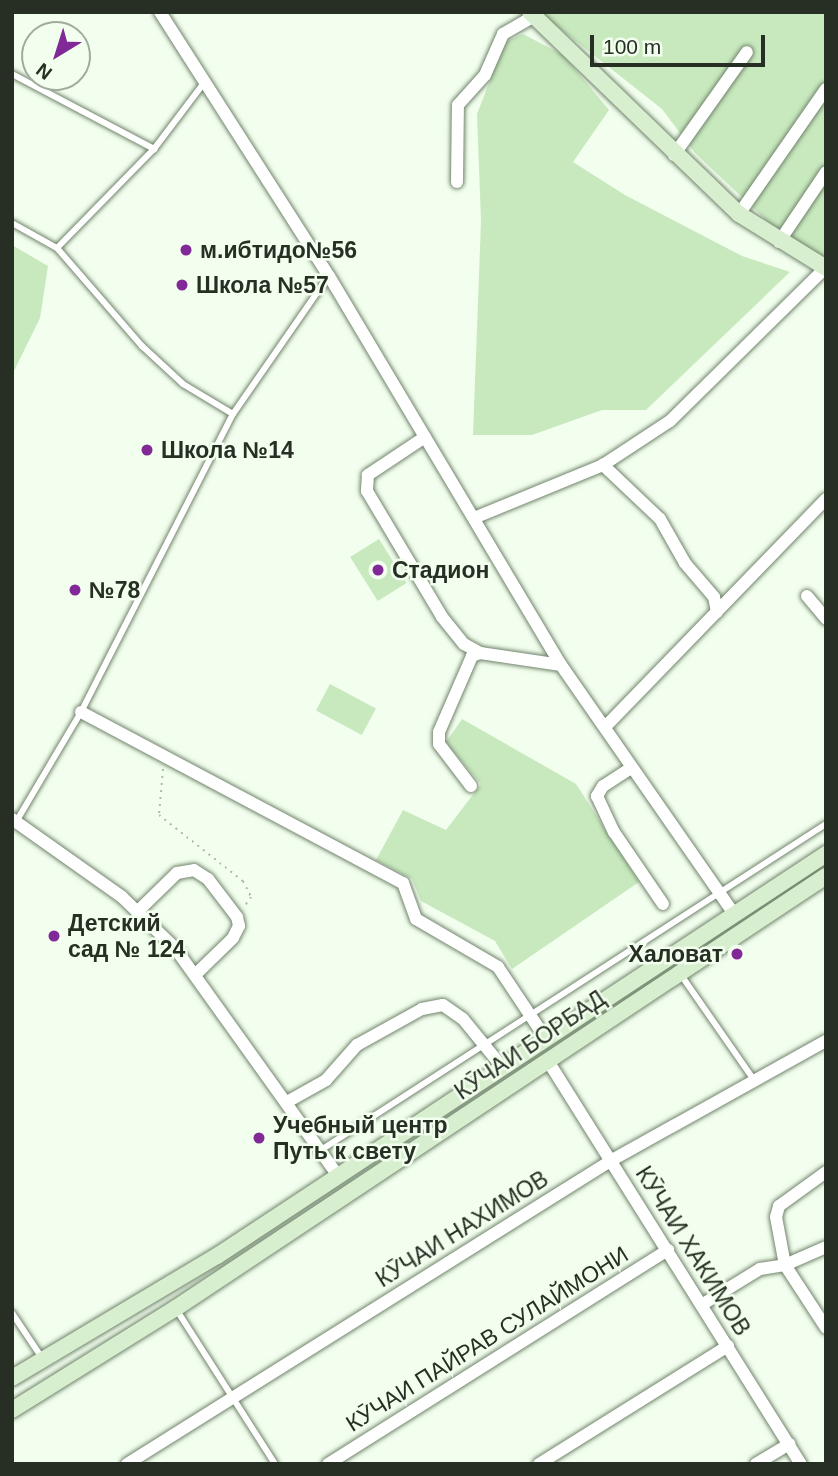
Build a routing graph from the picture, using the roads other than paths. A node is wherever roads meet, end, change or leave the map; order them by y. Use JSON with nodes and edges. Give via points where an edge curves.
{"nodes":[{"id":1,"x":160,"y":12,"type":"edge"},
{"id":2,"x":532,"y":14,"type":"edge"},
{"id":3,"x":747,"y":52,"type":"dead end"},
{"id":4,"x":12,"y":74,"type":"edge"},
{"id":5,"x":204,"y":83,"type":"junction"},
{"id":6,"x":826,"y":89,"type":"edge"},
{"id":7,"x":154,"y":149,"type":"junction"},
{"id":8,"x":674,"y":155,"type":"junction"},
{"id":9,"x":826,"y":172,"type":"edge"},
{"id":10,"x":457,"y":182,"type":"dead end"},
{"id":11,"x":738,"y":214,"type":"junction"},
{"id":12,"x":12,"y":223,"type":"edge"},
{"id":13,"x":779,"y":242,"type":"junction"},
{"id":14,"x":57,"y":248,"type":"junction"},
{"id":15,"x":825,"y":268,"type":"edge"},
{"id":16,"x":329,"y":276,"type":"junction"},
{"id":17,"x":233,"y":414,"type":"junction"},
{"id":18,"x":425,"y":437,"type":"junction"},
{"id":19,"x":603,"y":465,"type":"junction"},
{"id":20,"x":826,"y":499,"type":"edge"},
{"id":21,"x":474,"y":518,"type":"junction"},
{"id":22,"x":807,"y":596,"type":"dead end"},
{"id":23,"x":717,"y":612,"type":"junction"},
{"id":24,"x":826,"y":619,"type":"edge"},
{"id":25,"x":480,"y":653,"type":"junction"},
{"id":26,"x":561,"y":665,"type":"junction"},
{"id":27,"x":81,"y":712,"type":"junction"},
{"id":28,"x":606,"y":727,"type":"junction"},
{"id":29,"x":631,"y":768,"type":"junction"},
{"id":30,"x":471,"y":786,"type":"dead end"},
{"id":31,"x":14,"y":820,"type":"edge"},
{"id":32,"x":826,"y":824,"type":"edge"},
{"id":33,"x":826,"y":854,"type":"edge"},
{"id":34,"x":826,"y":876,"type":"edge"},
{"id":35,"x":720,"y":893,"type":"junction"},
{"id":36,"x":663,"y":904,"type":"dead end"},
{"id":37,"x":137,"y":912,"type":"junction"},
{"id":38,"x":735,"y":915,"type":"junction"},
{"id":39,"x":197,"y":973,"type":"junction"},
{"id":40,"x":679,"y":973,"type":"junction"},
{"id":41,"x":530,"y":1016,"type":"junction"},
{"id":42,"x":546,"y":1039,"type":"junction"},
{"id":43,"x":826,"y":1041,"type":"edge"},
{"id":44,"x":485,"y":1044,"type":"junction"},
{"id":45,"x":548,"y":1061,"type":"junction"},
{"id":46,"x":503,"y":1068,"type":"junction"},
{"id":47,"x":754,"y":1080,"type":"junction"},
{"id":48,"x":287,"y":1102,"type":"junction"},
{"id":49,"x":321,"y":1150,"type":"junction"},
{"id":50,"x":611,"y":1160,"type":"junction"},
{"id":51,"x":826,"y":1172,"type":"edge"},
{"id":52,"x":338,"y":1176,"type":"junction"},
{"id":53,"x":260,"y":1228,"type":"junction"},
{"id":54,"x":272,"y":1244,"type":"junction"},
{"id":55,"x":826,"y":1247,"type":"edge"},
{"id":56,"x":668,"y":1250,"type":"junction"},
{"id":57,"x":217,"y":1256,"type":"junction"},
{"id":58,"x":785,"y":1265,"type":"junction"},
{"id":59,"x":227,"y":1275,"type":"junction"},
{"id":60,"x":703,"y":1304,"type":"junction"},
{"id":61,"x":176,"y":1308,"type":"junction"},
{"id":62,"x":12,"y":1313,"type":"edge"},
{"id":63,"x":826,"y":1328,"type":"edge"},
{"id":64,"x":729,"y":1346,"type":"junction"},
{"id":65,"x":43,"y":1360,"type":"junction"},
{"id":66,"x":12,"y":1378,"type":"edge"},
{"id":67,"x":235,"y":1398,"type":"junction"},
{"id":68,"x":12,"y":1410,"type":"edge"},
{"id":69,"x":789,"y":1444,"type":"junction"},
{"id":70,"x":127,"y":1464,"type":"edge"},
{"id":71,"x":275,"y":1464,"type":"edge"},
{"id":72,"x":328,"y":1464,"type":"edge"},
{"id":73,"x":539,"y":1464,"type":"edge"},
{"id":74,"x":757,"y":1464,"type":"edge"},
{"id":75,"x":801,"y":1464,"type":"edge"}],
"edges":[{"from":1,"to":5,"type":"street"},
{"from":2,"to":8,"type":"main road"},
{"from":2,"to":10,"type":"street","via":[[503,34],[485,75],[458,105]]},
{"from":3,"to":8,"type":"street"},
{"from":4,"to":7,"type":"lane"},
{"from":5,"to":7,"type":"lane"},
{"from":5,"to":16,"type":"street"},
{"from":6,"to":11,"type":"street"},
{"from":7,"to":14,"type":"lane"},
{"from":8,"to":11,"type":"main road"},
{"from":9,"to":13,"type":"street"},
{"from":11,"to":13,"type":"main road"},
{"from":12,"to":14,"type":"lane"},
{"from":13,"to":15,"type":"main road"},
{"from":14,"to":17,"type":"lane","via":[[142,346],[183,384]]},
{"from":15,"to":19,"type":"street","via":[[670,421]]},
{"from":16,"to":17,"type":"lane"},
{"from":16,"to":18,"type":"street"},
{"from":17,"to":27,"type":"lane"},
{"from":18,"to":21,"type":"street"},
{"from":18,"to":25,"type":"street","via":[[368,475],[367,491],[443,617],[464,644]]},
{"from":19,"to":21,"type":"street"},
{"from":19,"to":23,"type":"street","via":[[660,519],[685,563],[714,597]]},
{"from":20,"to":23,"type":"street"},
{"from":21,"to":26,"type":"street"},
{"from":22,"to":24,"type":"street"},
{"from":23,"to":28,"type":"street"},
{"from":25,"to":26,"type":"street"},
{"from":25,"to":30,"type":"street","via":[[472,656],[439,732],[439,744]]},
{"from":26,"to":28,"type":"street"},
{"from":27,"to":31,"type":"lane"},
{"from":27,"to":41,"type":"street","via":[[403,883],[416,919],[498,967]]},
{"from":28,"to":29,"type":"street"},
{"from":29,"to":35,"type":"street"},
{"from":29,"to":36,"type":"street","via":[[603,786],[597,796],[614,832]]},
{"from":31,"to":37,"type":"street"},
{"from":32,"to":35,"type":"lane"},
{"from":33,"to":38,"type":"main road","name":"КӮЧАИ БОРБАД"},
{"from":34,"to":40,"type":"main road","name":"КӮЧАИ БОРБАД"},
{"from":35,"to":38,"type":"street"},
{"from":35,"to":41,"type":"lane"},
{"from":37,"to":39,"type":"street"},
{"from":37,"to":39,"type":"street","via":[[177,873],[194,870],[208,879],[239,926],[233,939]]},
{"from":38,"to":42,"type":"main road","name":"КӮЧАИ БОРБАД"},
{"from":39,"to":48,"type":"street"},
{"from":40,"to":45,"type":"main road","name":"КӮЧАИ БОРБАД"},
{"from":40,"to":47,"type":"lane"},
{"from":41,"to":42,"type":"street"},
{"from":41,"to":44,"type":"lane"},
{"from":42,"to":46,"type":"main road","name":"КӮЧАИ БОРБАД"},
{"from":43,"to":47,"type":"street","name":"КӮЧАИ НАХИМОВ"},
{"from":44,"to":46,"type":"street"},
{"from":44,"to":48,"type":"street","via":[[443,1005],[422,1009],[357,1045],[326,1080]]},
{"from":44,"to":49,"type":"lane"},
{"from":45,"to":50,"type":"street","name":"КӮЧАИ ХАКИМОВ"},
{"from":45,"to":54,"type":"main road","name":"КӮЧАИ БОРБАД"},
{"from":46,"to":52,"type":"main road","name":"КӮЧАИ БОРБАД"},
{"from":47,"to":50,"type":"street","name":"КӮЧАИ НАХИМОВ"},
{"from":48,"to":49,"type":"street"},
{"from":49,"to":52,"type":"street"},
{"from":50,"to":56,"type":"street","name":"КӮЧАИ ХАКИМОВ"},
{"from":50,"to":67,"type":"street","name":"КӮЧАИ НАХИМОВ"},
{"from":51,"to":58,"type":"street","via":[[779,1206],[776,1217]]},
{"from":52,"to":53,"type":"main road","name":"КӮЧАИ БОРБАД"},
{"from":53,"to":54,"type":"main road","via":[[261,1237]]},
{"from":53,"to":57,"type":"main road","name":"КӮЧАИ БОРБАД"},
{"from":54,"to":59,"type":"main road","name":"КӮЧАИ БОРБАД"},
{"from":55,"to":58,"type":"street"},
{"from":56,"to":60,"type":"street","name":"КӮЧАИ ХАКИМОВ"},
{"from":56,"to":72,"type":"street","name":"КӮЧАИ ПАЙРАВ СУЛАЙМОНИ"},
{"from":57,"to":59,"type":"main road","via":[[225,1262]]},
{"from":57,"to":65,"type":"main road","name":"КӮЧАИ БОРБАД"},
{"from":58,"to":60,"type":"street","via":[[760,1269]]},
{"from":58,"to":63,"type":"street"},
{"from":59,"to":61,"type":"main road","name":"КӮЧАИ БОРБАД"},
{"from":60,"to":64,"type":"street","name":"КӮЧАИ ХАКИМОВ"},
{"from":61,"to":67,"type":"lane"},
{"from":61,"to":68,"type":"main road","name":"КӮЧАИ БОРБАД"},
{"from":62,"to":65,"type":"lane"},
{"from":64,"to":69,"type":"street","name":"КӮЧАИ ХАКИМОВ"},
{"from":64,"to":73,"type":"street"},
{"from":65,"to":66,"type":"main road","name":"КӮЧАИ БОРБАД"},
{"from":67,"to":70,"type":"street","name":"КӮЧАИ НАХИМОВ"},
{"from":67,"to":71,"type":"lane"},
{"from":69,"to":74,"type":"street"},
{"from":69,"to":75,"type":"street","name":"КӮЧАИ ХАКИМОВ"}]}
